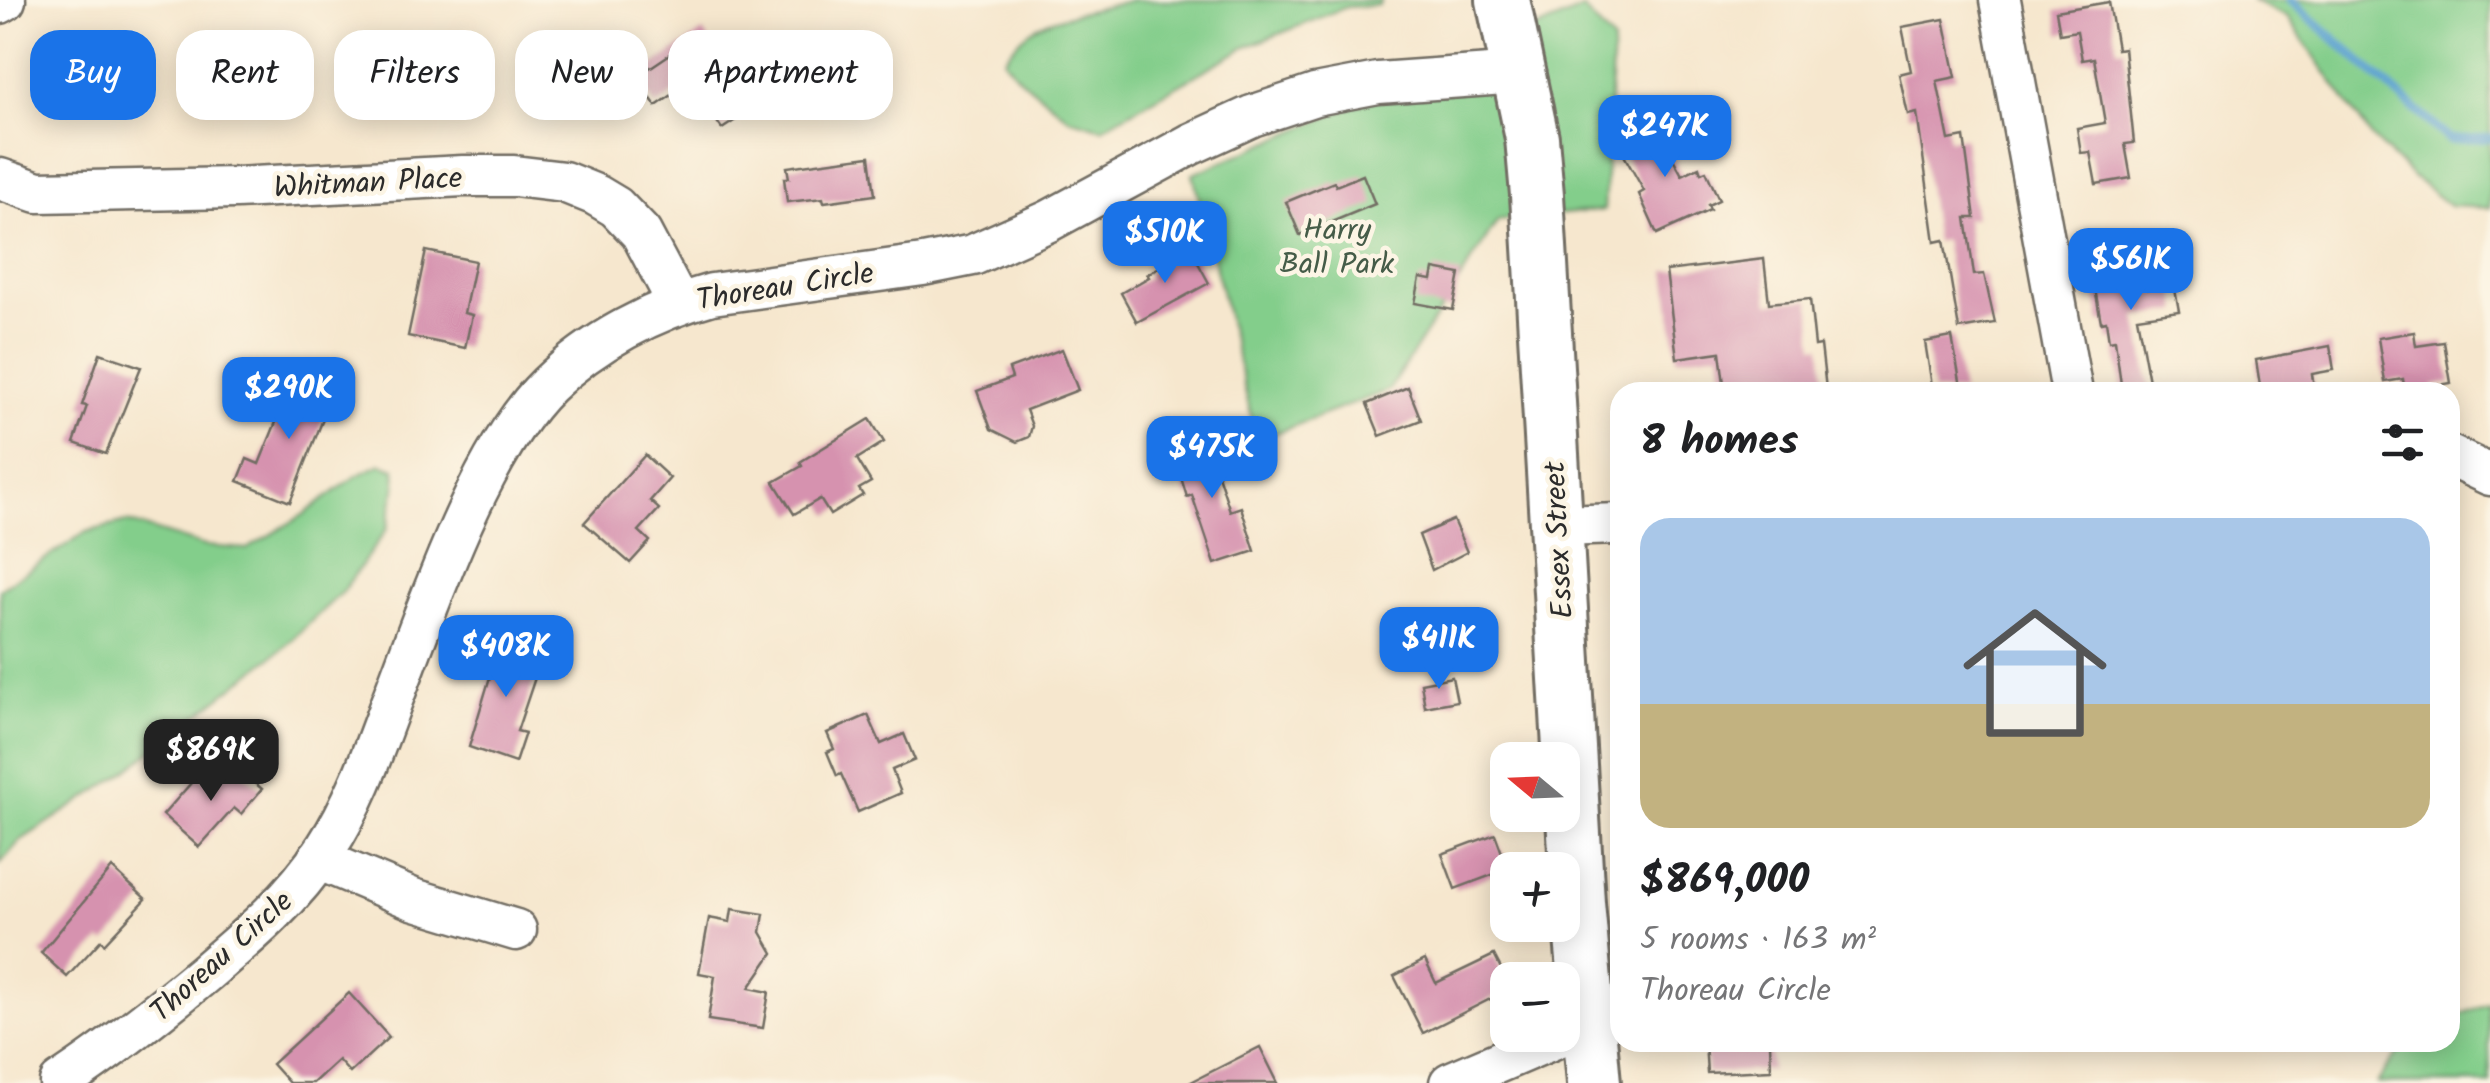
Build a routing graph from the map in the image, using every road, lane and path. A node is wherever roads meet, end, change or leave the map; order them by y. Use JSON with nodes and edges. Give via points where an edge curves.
{"nodes":[{"id":1,"x":1502,"y":0,"type":"edge"},
{"id":2,"x":2000,"y":0,"type":"edge"},
{"id":3,"x":1519,"y":72,"type":"junction"},
{"id":4,"x":0,"y":179,"type":"edge"},
{"id":5,"x":678,"y":303,"type":"junction"},
{"id":6,"x":2070,"y":382,"type":"edge"},
{"id":7,"x":2460,"y":461,"type":"edge"},
{"id":8,"x":2490,"y":475,"type":"edge"},
{"id":9,"x":1610,"y":524,"type":"edge"},
{"id":10,"x":1558,"y":526,"type":"junction"},
{"id":11,"x":318,"y":859,"type":"junction"},
{"id":12,"x":516,"y":930,"type":"dead end"},
{"id":13,"x":1568,"y":962,"type":"edge"},
{"id":14,"x":1522,"y":1052,"type":"edge"},
{"id":15,"x":1580,"y":1052,"type":"edge"},
{"id":16,"x":60,"y":1083,"type":"edge"},
{"id":17,"x":1450,"y":1083,"type":"edge"},
{"id":18,"x":1594,"y":1083,"type":"edge"}],
"edges":[{"from":1,"to":3,"type":"main road","name":"Essex Street"},
{"from":2,"to":6,"type":"street"},
{"from":3,"to":5,"type":"street","name":"Thoreau Circle","via":[[1315,95],[1191,144],[1049,222],[973,255]]},
{"from":3,"to":10,"type":"main road","name":"Essex Street","via":[[1538,195]]},
{"from":4,"to":5,"type":"street","name":"Whitman Place","via":[[38,192],[463,176],[564,182],[616,207],[640,234]]},
{"from":5,"to":11,"type":"street","name":"Thoreau Circle","via":[[617,333],[546,386],[495,459],[352,802]]},
{"from":7,"to":8,"type":"street"},
{"from":9,"to":10,"type":"street"},
{"from":10,"to":13,"type":"main road","name":"Essex Street"},
{"from":11,"to":12,"type":"street","via":[[414,899]]},
{"from":11,"to":16,"type":"street","name":"Thoreau Circle","via":[[261,926],[151,1019]]},
{"from":14,"to":17,"type":"street"},
{"from":15,"to":18,"type":"main road","name":"Essex Street"}]}
